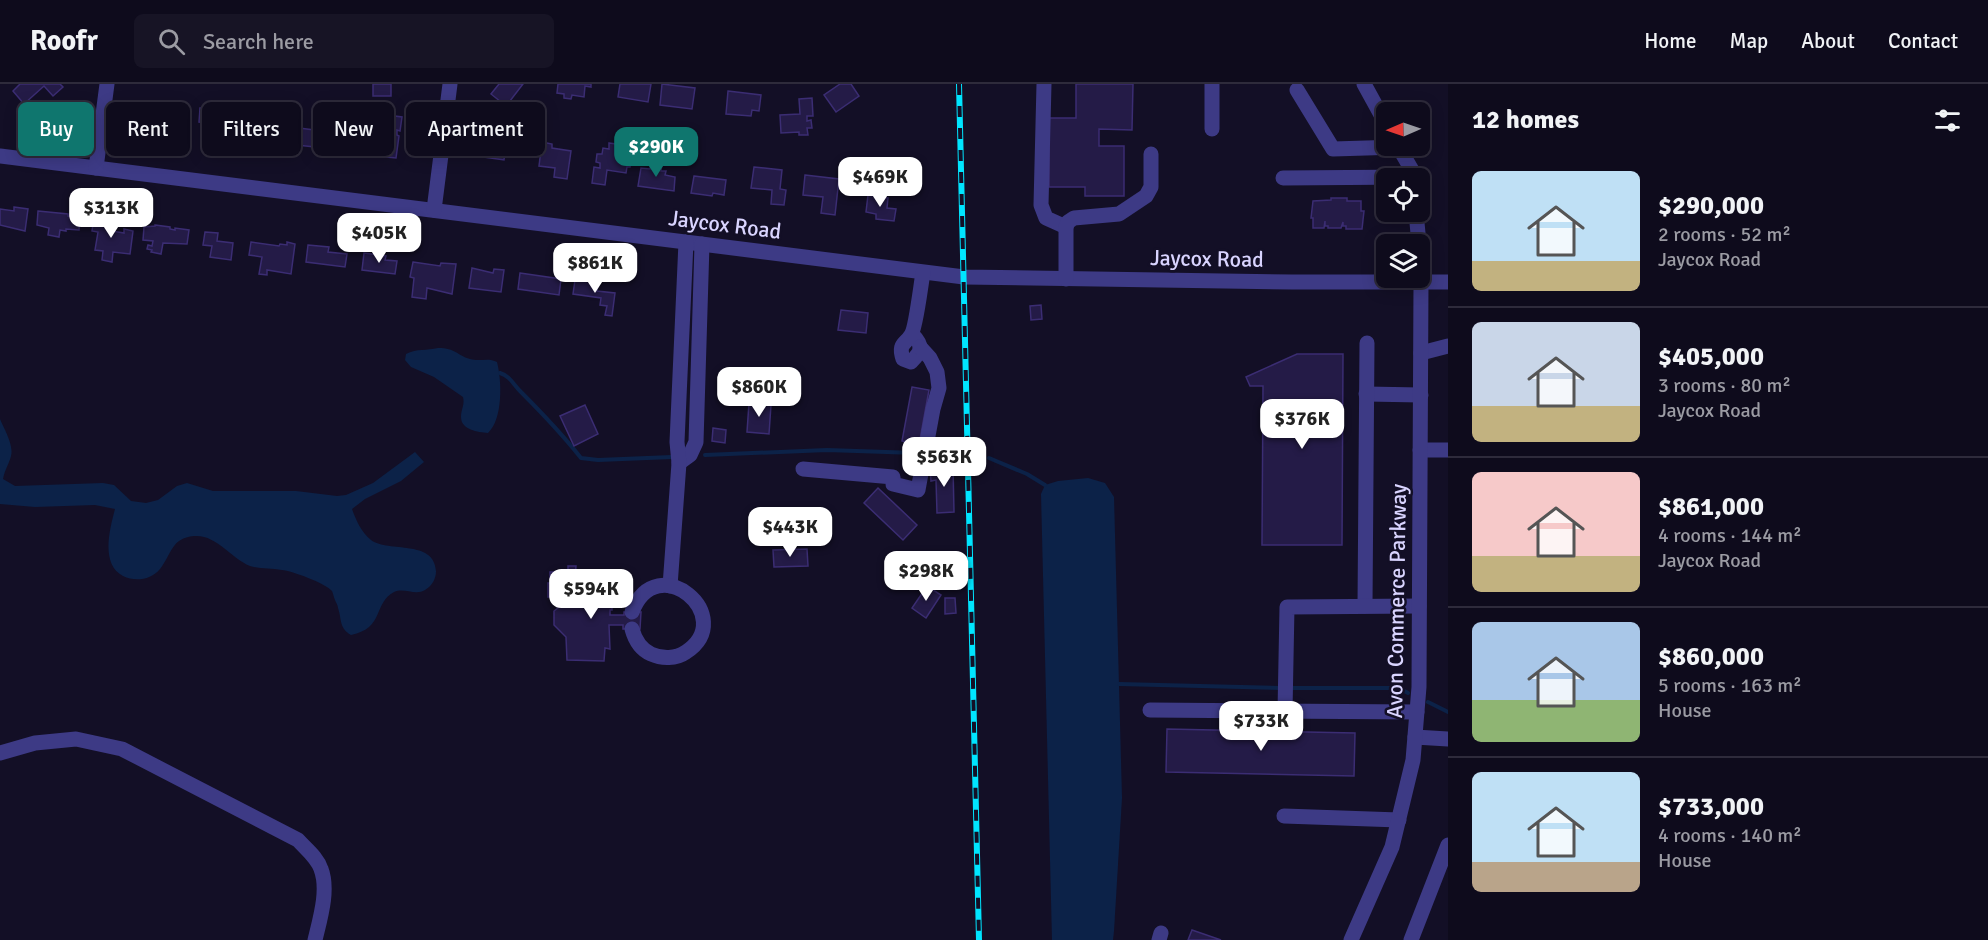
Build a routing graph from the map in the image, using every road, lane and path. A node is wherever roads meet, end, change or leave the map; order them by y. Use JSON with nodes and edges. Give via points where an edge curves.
{"nodes":[{"id":1,"x":107,"y":84,"type":"edge"},
{"id":2,"x":450,"y":84,"type":"edge"},
{"id":3,"x":1044,"y":84,"type":"edge"},
{"id":4,"x":1212,"y":84,"type":"edge"},
{"id":5,"x":1364,"y":84,"type":"edge"},
{"id":6,"x":1297,"y":90,"type":"dead end"},
{"id":7,"x":1376,"y":106,"type":"edge"},
{"id":8,"x":1212,"y":129,"type":"dead end"},
{"id":9,"x":1376,"y":147,"type":"edge"},
{"id":10,"x":1151,"y":154,"type":"dead end"},
{"id":11,"x":0,"y":156,"type":"edge"},
{"id":12,"x":96,"y":168,"type":"junction"},
{"id":13,"x":1283,"y":178,"type":"dead end"},
{"id":14,"x":1376,"y":178,"type":"edge"},
{"id":15,"x":434,"y":210,"type":"junction"},
{"id":16,"x":1066,"y":227,"type":"junction"},
{"id":17,"x":686,"y":242,"type":"junction"},
{"id":18,"x":702,"y":244,"type":"junction"},
{"id":19,"x":923,"y":273,"type":"junction"},
{"id":20,"x":1066,"y":279,"type":"junction"},
{"id":21,"x":1376,"y":282,"type":"edge"},
{"id":22,"x":1430,"y":282,"type":"edge"},
{"id":23,"x":1448,"y":282,"type":"edge"},
{"id":24,"x":1421,"y":288,"type":"edge"},
{"id":25,"x":1366,"y":343,"type":"dead end"},
{"id":26,"x":1448,"y":346,"type":"edge"},
{"id":27,"x":1421,"y":353,"type":"junction"},
{"id":28,"x":1366,"y":394,"type":"junction"},
{"id":29,"x":1421,"y":395,"type":"junction"},
{"id":30,"x":1420,"y":450,"type":"junction"},
{"id":31,"x":1448,"y":450,"type":"edge"},
{"id":32,"x":679,"y":463,"type":"junction"},
{"id":33,"x":803,"y":469,"type":"dead end"},
{"id":34,"x":670,"y":586,"type":"junction"},
{"id":35,"x":1365,"y":606,"type":"junction"},
{"id":36,"x":1419,"y":606,"type":"junction"},
{"id":37,"x":632,"y":612,"type":"dead end"},
{"id":38,"x":632,"y":629,"type":"dead end"},
{"id":39,"x":1150,"y":710,"type":"dead end"},
{"id":40,"x":1285,"y":711,"type":"junction"},
{"id":41,"x":1417,"y":712,"type":"junction"},
{"id":42,"x":1415,"y":738,"type":"junction"},
{"id":43,"x":1448,"y":739,"type":"edge"},
{"id":44,"x":0,"y":753,"type":"edge"},
{"id":45,"x":1284,"y":816,"type":"dead end"},
{"id":46,"x":1399,"y":820,"type":"junction"},
{"id":47,"x":1448,"y":845,"type":"edge"},
{"id":48,"x":315,"y":940,"type":"edge"},
{"id":49,"x":1351,"y":940,"type":"edge"},
{"id":50,"x":1411,"y":940,"type":"edge"}],
"edges":[{"from":1,"to":12,"type":"street"},
{"from":2,"to":15,"type":"street"},
{"from":3,"to":16,"type":"street","via":[[1041,205],[1046,218]]},
{"from":4,"to":8,"type":"street"},
{"from":5,"to":7,"type":"street"},
{"from":6,"to":9,"type":"street","via":[[1333,149]]},
{"from":10,"to":16,"type":"street","via":[[1151,187],[1146,196],[1119,214],[1074,218]]},
{"from":11,"to":12,"type":"street","name":"Jaycox Road"},
{"from":12,"to":15,"type":"street","name":"Jaycox Road"},
{"from":13,"to":14,"type":"street"},
{"from":15,"to":17,"type":"street","name":"Jaycox Road"},
{"from":16,"to":20,"type":"street"},
{"from":17,"to":18,"type":"street","name":"Jaycox Road"},
{"from":17,"to":32,"type":"street"},
{"from":18,"to":19,"type":"street","name":"Jaycox Road"},
{"from":18,"to":32,"type":"street","via":[[696,442],[690,455]]},
{"from":19,"to":20,"type":"street","name":"Jaycox Road"},
{"from":19,"to":33,"type":"street","via":[[916,341],[930,357],[939,388],[918,490],[892,484],[893,477]]},
{"from":20,"to":21,"type":"street","name":"Jaycox Road"},
{"from":22,"to":23,"type":"street","name":"Jaycox Road"},
{"from":24,"to":27,"type":"street","name":"Avon Commerce Parkway"},
{"from":25,"to":28,"type":"street"},
{"from":26,"to":27,"type":"street"},
{"from":27,"to":29,"type":"street","name":"Avon Commerce Parkway"},
{"from":28,"to":29,"type":"street"},
{"from":28,"to":35,"type":"street"},
{"from":29,"to":30,"type":"street","name":"Avon Commerce Parkway"},
{"from":30,"to":31,"type":"street"},
{"from":30,"to":36,"type":"street","name":"Avon Commerce Parkway"},
{"from":32,"to":34,"type":"street"},
{"from":34,"to":37,"type":"street","via":[[648,591],[638,599]]},
{"from":34,"to":38,"type":"street","via":[[687,592],[700,608],[702,626],[694,645],[679,655],[658,657],[641,647]]},
{"from":35,"to":36,"type":"street"},
{"from":35,"to":40,"type":"street","via":[[1287,607]]},
{"from":36,"to":41,"type":"street","name":"Avon Commerce Parkway"},
{"from":39,"to":40,"type":"street"},
{"from":40,"to":41,"type":"street"},
{"from":41,"to":42,"type":"street","name":"Avon Commerce Parkway"},
{"from":42,"to":43,"type":"street"},
{"from":42,"to":46,"type":"street","name":"Avon Commerce Parkway"},
{"from":44,"to":48,"type":"street","via":[[34,743],[76,739],[122,749],[298,840],[322,870],[324,890]]},
{"from":45,"to":46,"type":"street"},
{"from":46,"to":49,"type":"street","name":"Avon Commerce Parkway","via":[[1392,847]]},
{"from":47,"to":50,"type":"street"}]}
